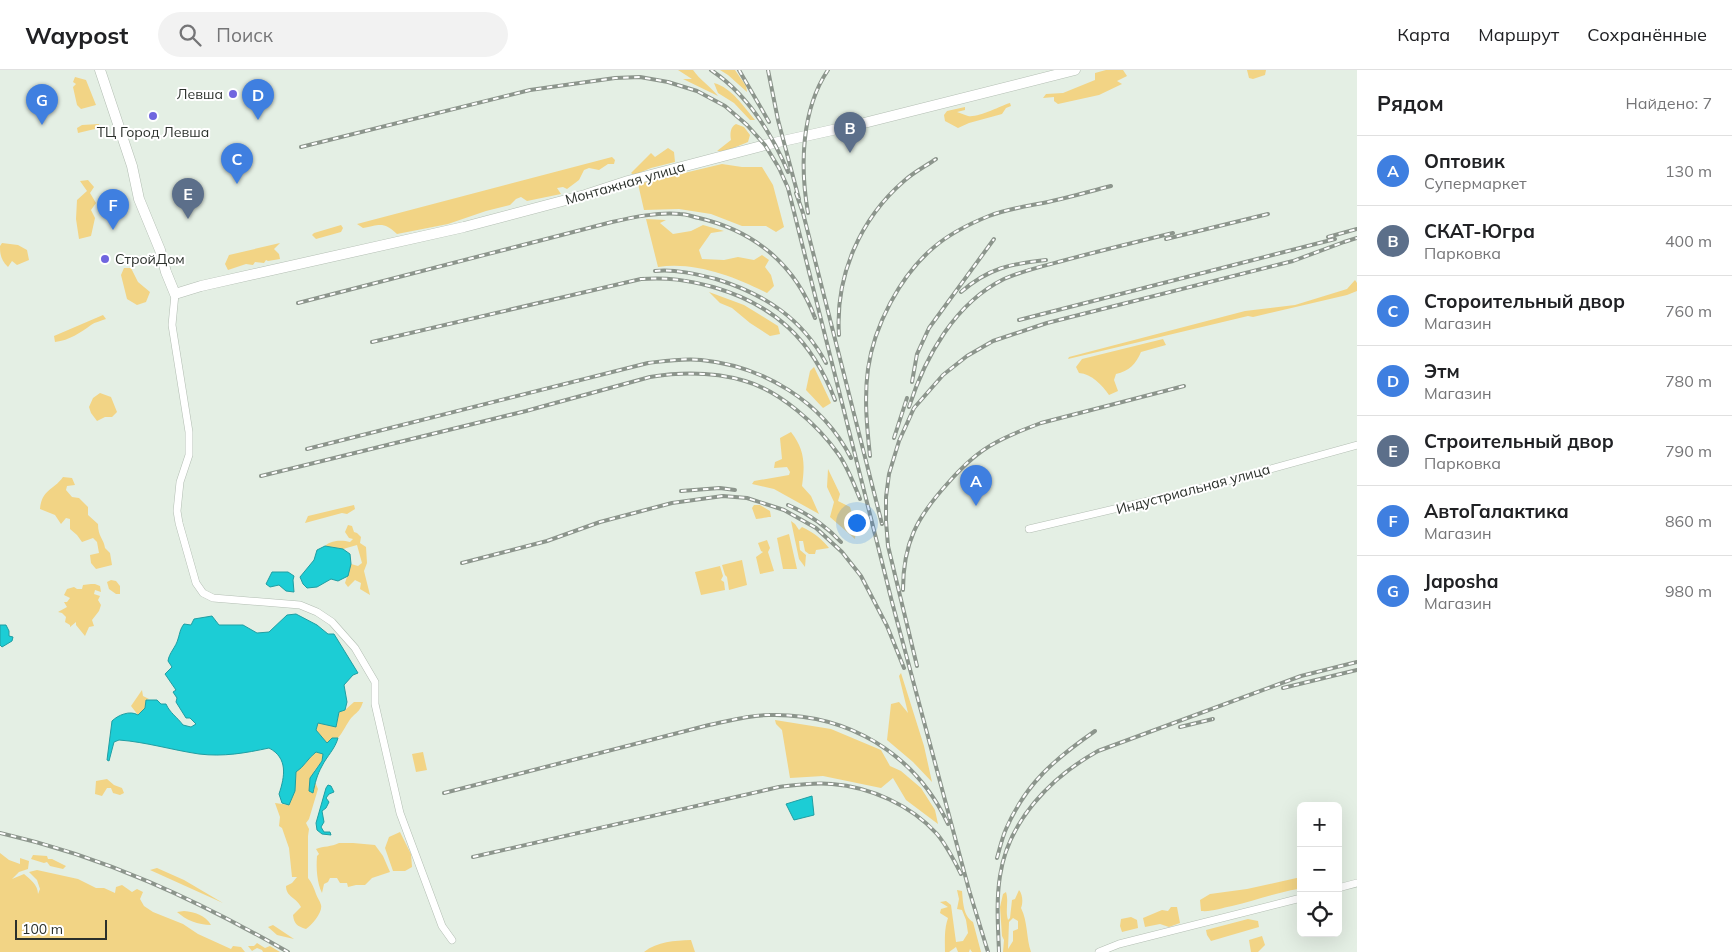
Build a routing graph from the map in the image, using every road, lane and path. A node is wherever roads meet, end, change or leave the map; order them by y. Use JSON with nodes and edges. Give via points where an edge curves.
{"nodes":[{"id":1,"x":100,"y":70,"type":"edge"},
{"id":2,"x":1075,"y":70,"type":"edge"},
{"id":3,"x":176,"y":294,"type":"junction"},
{"id":4,"x":1357,"y":445,"type":"edge"},
{"id":5,"x":1029,"y":529,"type":"dead end"},
{"id":6,"x":1357,"y":883,"type":"edge"},
{"id":7,"x":1342,"y":887,"type":"edge"},
{"id":8,"x":1297,"y":899,"type":"edge"},
{"id":9,"x":452,"y":940,"type":"dead end"},
{"id":10,"x":1099,"y":952,"type":"edge"}],
"edges":[{"from":1,"to":3,"type":"street","via":[[139,199]]},
{"from":2,"to":3,"type":"street","name":"Монтажная улица","via":[[765,145],[464,227]]},
{"from":3,"to":9,"type":"street","via":[[172,325],[189,432],[189,455],[180,482],[177,511],[196,584],[213,598],[308,608],[332,622],[355,648],[375,682],[374,704],[400,813],[442,926]]},
{"from":4,"to":5,"type":"street","name":"Индустриальная улица","via":[[1195,490]]},
{"from":6,"to":7,"type":"street"},
{"from":8,"to":10,"type":"street","via":[[1119,944]]}]}
